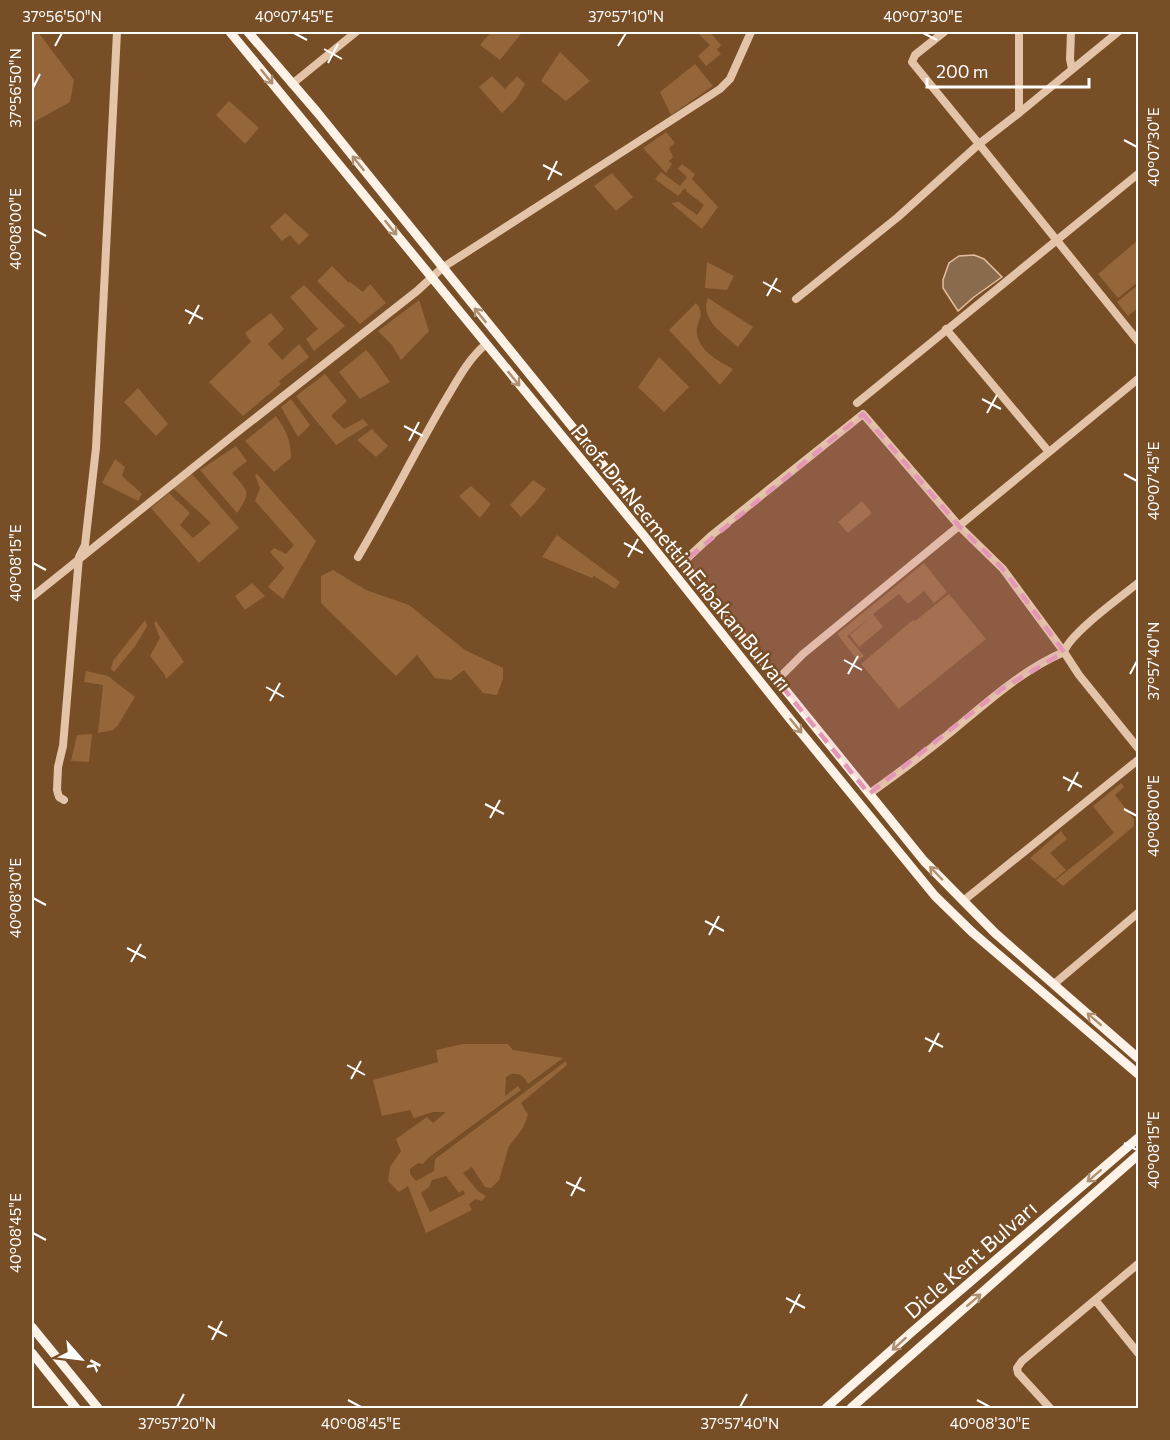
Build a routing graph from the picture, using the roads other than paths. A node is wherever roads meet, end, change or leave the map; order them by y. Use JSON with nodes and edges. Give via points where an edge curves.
{"nodes":[{"id":1,"x":117,"y":32,"type":"edge"},
{"id":2,"x":230,"y":32,"type":"edge"},
{"id":3,"x":248,"y":32,"type":"edge"},
{"id":4,"x":356,"y":32,"type":"edge"},
{"id":5,"x":751,"y":32,"type":"edge"},
{"id":6,"x":944,"y":32,"type":"edge"},
{"id":7,"x":1019,"y":32,"type":"edge"},
{"id":8,"x":1071,"y":32,"type":"edge"},
{"id":9,"x":1118,"y":32,"type":"edge"},
{"id":10,"x":1072,"y":69,"type":"junction"},
{"id":11,"x":292,"y":84,"type":"junction"},
{"id":12,"x":1019,"y":113,"type":"junction"},
{"id":13,"x":979,"y":144,"type":"junction"},
{"id":14,"x":1138,"y":174,"type":"edge"},
{"id":15,"x":1057,"y":240,"type":"junction"},
{"id":16,"x":442,"y":268,"type":"junction"},
{"id":17,"x":431,"y":277,"type":"junction"},
{"id":18,"x":796,"y":299,"type":"dead end"},
{"id":19,"x":946,"y":329,"type":"junction"},
{"id":20,"x":1138,"y":341,"type":"edge"},
{"id":21,"x":486,"y":344,"type":"junction"},
{"id":22,"x":1138,"y":379,"type":"edge"},
{"id":23,"x":857,"y":403,"type":"dead end"},
{"id":24,"x":1049,"y":452,"type":"junction"},
{"id":25,"x":960,"y":527,"type":"junction"},
{"id":26,"x":79,"y":557,"type":"junction"},
{"id":27,"x":358,"y":557,"type":"dead end"},
{"id":28,"x":682,"y":563,"type":"junction"},
{"id":29,"x":1138,"y":583,"type":"edge"},
{"id":30,"x":32,"y":597,"type":"edge"},
{"id":31,"x":1064,"y":652,"type":"junction"},
{"id":32,"x":777,"y":680,"type":"junction"},
{"id":33,"x":1138,"y":748,"type":"edge"},
{"id":34,"x":1138,"y":760,"type":"edge"},
{"id":35,"x":870,"y":795,"type":"junction"},
{"id":36,"x":64,"y":801,"type":"dead end"},
{"id":37,"x":963,"y":901,"type":"junction"},
{"id":38,"x":1138,"y":913,"type":"edge"},
{"id":39,"x":1054,"y":984,"type":"junction"},
{"id":40,"x":1138,"y":1058,"type":"edge"},
{"id":41,"x":1138,"y":1074,"type":"edge"},
{"id":42,"x":1138,"y":1138,"type":"edge"},
{"id":43,"x":1138,"y":1155,"type":"edge"},
{"id":44,"x":1138,"y":1264,"type":"edge"},
{"id":45,"x":1096,"y":1301,"type":"junction"},
{"id":46,"x":32,"y":1327,"type":"edge"},
{"id":47,"x":32,"y":1353,"type":"edge"},
{"id":48,"x":1138,"y":1353,"type":"edge"},
{"id":49,"x":76,"y":1408,"type":"edge"},
{"id":50,"x":98,"y":1408,"type":"edge"},
{"id":51,"x":826,"y":1408,"type":"edge"},
{"id":52,"x":851,"y":1408,"type":"edge"},
{"id":53,"x":1050,"y":1408,"type":"edge"}],
"edges":[{"from":1,"to":26,"type":"street","via":[[96,448],[85,545]]},
{"from":2,"to":17,"type":"main road","name":"Prof. Dr. Necmettin Erbakan Bulvarı","one_way":true},
{"from":3,"to":11,"type":"main road","name":"Prof. Dr. Necmettin Erbakan Bulvarı"},
{"from":4,"to":11,"type":"street"},
{"from":5,"to":16,"type":"street","via":[[730,79],[720,89]]},
{"from":6,"to":13,"type":"street","via":[[915,55],[912,62]]},
{"from":7,"to":12,"type":"street"},
{"from":8,"to":10,"type":"street"},
{"from":9,"to":10,"type":"street"},
{"from":10,"to":12,"type":"street"},
{"from":16,"to":11,"type":"main road","name":"Prof. Dr. Necmettin Erbakan Bulvarı","one_way":true},
{"from":12,"to":13,"type":"street"},
{"from":13,"to":15,"type":"street"},
{"from":13,"to":18,"type":"street","via":[[898,217]]},
{"from":14,"to":15,"type":"street"},
{"from":15,"to":19,"type":"street"},
{"from":15,"to":20,"type":"street"},
{"from":16,"to":17,"type":"street"},
{"from":28,"to":16,"type":"main road","name":"Prof. Dr. Necmettin Erbakan Bulvarı","one_way":true},
{"from":17,"to":21,"type":"main road","name":"Prof. Dr. Necmettin Erbakan Bulvarı"},
{"from":17,"to":26,"type":"street"},
{"from":19,"to":23,"type":"street"},
{"from":19,"to":24,"type":"street"},
{"from":21,"to":27,"type":"street","via":[[473,354]]},
{"from":21,"to":41,"type":"main road","name":"Prof. Dr. Necmettin Erbakan Bulvarı","one_way":true,"via":[[935,896]]},
{"from":22,"to":24,"type":"street"},
{"from":24,"to":25,"type":"street"},
{"from":25,"to":28,"type":"street","via":[[863,414]]},
{"from":25,"to":31,"type":"street","via":[[1003,569]]},
{"from":25,"to":32,"type":"street","via":[[803,654]]},
{"from":26,"to":30,"type":"street"},
{"from":26,"to":36,"type":"street","via":[[57,779],[59,797]]},
{"from":28,"to":32,"type":"main road","name":"Prof. Dr. Necmettin Erbakan Bulvarı"},
{"from":29,"to":31,"type":"street","via":[[1070,641]]},
{"from":31,"to":33,"type":"street"},
{"from":31,"to":35,"type":"street","via":[[1046,659],[1002,689]]},
{"from":32,"to":35,"type":"main road","name":"Prof. Dr. Necmettin Erbakan Bulvarı"},
{"from":34,"to":37,"type":"street"},
{"from":37,"to":35,"type":"main road","name":"Prof. Dr. Necmettin Erbakan Bulvarı","one_way":true},
{"from":37,"to":39,"type":"main road","name":"Prof. Dr. Necmettin Erbakan Bulvarı"},
{"from":38,"to":39,"type":"street"},
{"from":40,"to":39,"type":"main road","name":"Prof. Dr. Necmettin Erbakan Bulvarı","one_way":true},
{"from":42,"to":51,"type":"main road","name":"Dicle Kent Bulvarı","one_way":true},
{"from":52,"to":43,"type":"main road","name":"Dicle Kent Bulvarı","one_way":true},
{"from":44,"to":45,"type":"street"},
{"from":45,"to":48,"type":"street"},
{"from":45,"to":53,"type":"street","via":[[1017,1368]]},
{"from":46,"to":50,"type":"main road"},
{"from":47,"to":49,"type":"main road"}]}
